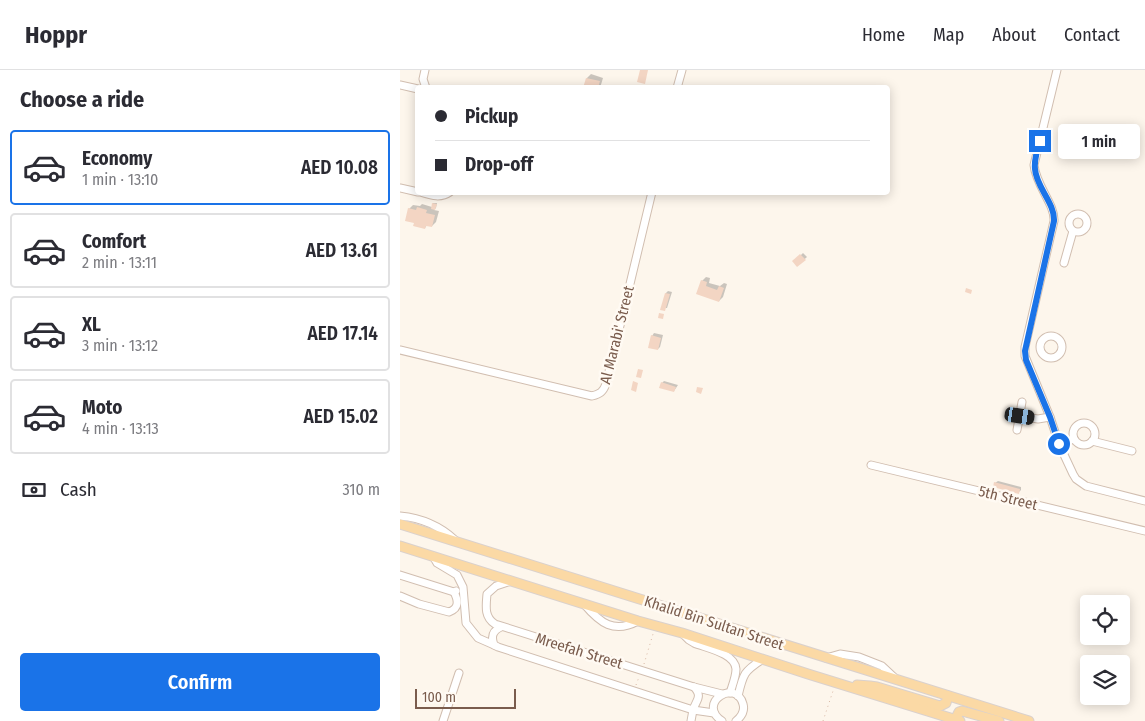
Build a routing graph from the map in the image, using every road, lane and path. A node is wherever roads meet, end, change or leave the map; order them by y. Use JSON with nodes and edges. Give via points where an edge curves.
{"nodes":[{"id":1,"x":425,"y":70,"type":"edge"},
{"id":2,"x":682,"y":70,"type":"edge"},
{"id":3,"x":1057,"y":70,"type":"edge"},
{"id":4,"x":423,"y":79,"type":"junction"},
{"id":5,"x":400,"y":85,"type":"edge"},
{"id":6,"x":425,"y":85,"type":"edge"},
{"id":7,"x":678,"y":85,"type":"edge"},
{"id":8,"x":410,"y":87,"type":"junction"},
{"id":9,"x":415,"y":88,"type":"edge"},
{"id":10,"x":400,"y":188,"type":"edge"},
{"id":11,"x":415,"y":191,"type":"edge"},
{"id":12,"x":432,"y":195,"type":"edge"},
{"id":13,"x":446,"y":195,"type":"edge"},
{"id":14,"x":651,"y":195,"type":"edge"},
{"id":15,"x":1054,"y":218,"type":"junction"},
{"id":16,"x":1069,"y":222,"type":"junction"},
{"id":17,"x":1073,"y":230,"type":"junction"},
{"id":18,"x":1064,"y":263,"type":"dead end"},
{"id":19,"x":1026,"y":342,"type":"junction"},
{"id":20,"x":1040,"y":345,"type":"dead end"},
{"id":21,"x":400,"y":350,"type":"edge"},
{"id":22,"x":1022,"y":402,"type":"dead end"},
{"id":23,"x":1011,"y":415,"type":"dead end"},
{"id":24,"x":1020,"y":416,"type":"junction"},
{"id":25,"x":1050,"y":417,"type":"junction"},
{"id":26,"x":1017,"y":430,"type":"dead end"},
{"id":27,"x":1074,"y":439,"type":"junction"},
{"id":28,"x":1092,"y":441,"type":"junction"},
{"id":29,"x":1059,"y":444,"type":"junction"},
{"id":30,"x":1132,"y":451,"type":"dead end"},
{"id":31,"x":871,"y":465,"type":"dead end"},
{"id":32,"x":1145,"y":501,"type":"edge"},
{"id":33,"x":400,"y":516,"type":"edge"},
{"id":34,"x":400,"y":524,"type":"edge"},
{"id":35,"x":1145,"y":531,"type":"edge"},
{"id":36,"x":457,"y":542,"type":"junction"},
{"id":37,"x":400,"y":546,"type":"edge"},
{"id":38,"x":433,"y":556,"type":"junction"},
{"id":39,"x":400,"y":575,"type":"edge"},
{"id":40,"x":511,"y":582,"type":"junction"},
{"id":41,"x":463,"y":587,"type":"junction"},
{"id":42,"x":454,"y":592,"type":"junction"},
{"id":43,"x":400,"y":596,"type":"edge"},
{"id":44,"x":655,"y":626,"type":"junction"},
{"id":45,"x":501,"y":627,"type":"junction"},
{"id":46,"x":682,"y":633,"type":"junction"},
{"id":47,"x":494,"y":645,"type":"junction"},
{"id":48,"x":763,"y":659,"type":"junction"},
{"id":49,"x":641,"y":670,"type":"junction"},
{"id":50,"x":459,"y":673,"type":"dead end"},
{"id":51,"x":836,"y":682,"type":"junction"},
{"id":52,"x":850,"y":686,"type":"junction"},
{"id":53,"x":694,"y":688,"type":"junction"},
{"id":54,"x":634,"y":690,"type":"junction"},
{"id":55,"x":730,"y":693,"type":"junction"},
{"id":56,"x":722,"y":694,"type":"junction"},
{"id":57,"x":738,"y":696,"type":"junction"},
{"id":58,"x":948,"y":696,"type":"junction"},
{"id":59,"x":693,"y":710,"type":"junction"},
{"id":60,"x":717,"y":718,"type":"edge"},
{"id":61,"x":743,"y":718,"type":"edge"},
{"id":62,"x":942,"y":718,"type":"edge"},
{"id":63,"x":957,"y":720,"type":"edge"},
{"id":64,"x":443,"y":721,"type":"edge"},
{"id":65,"x":691,"y":721,"type":"edge"},
{"id":66,"x":736,"y":721,"type":"edge"},
{"id":67,"x":823,"y":721,"type":"edge"},
{"id":68,"x":999,"y":721,"type":"edge"},
{"id":69,"x":1029,"y":721,"type":"edge"}],
"edges":[{"from":1,"to":4,"type":"street"},
{"from":2,"to":7,"type":"street"},
{"from":3,"to":15,"type":"street","via":[[1034,165]]},
{"from":4,"to":6,"type":"street"},
{"from":4,"to":8,"type":"street"},
{"from":5,"to":8,"type":"street"},
{"from":8,"to":9,"type":"street"},
{"from":10,"to":11,"type":"street"},
{"from":12,"to":13,"type":"street"},
{"from":14,"to":21,"type":"street","name":"Al Marabi' Street","via":[[606,384],[598,395]]},
{"from":15,"to":16,"type":"street"},
{"from":15,"to":19,"type":"street"},
{"from":16,"to":17,"type":"street"},
{"from":16,"to":17,"type":"street","via":[[1074,214],[1086,219],[1086,228],[1077,232]]},
{"from":17,"to":18,"type":"street"},
{"from":19,"to":20,"type":"street"},
{"from":19,"to":25,"type":"street","via":[[1025,356]]},
{"from":22,"to":24,"type":"street"},
{"from":23,"to":24,"type":"street"},
{"from":24,"to":25,"type":"street"},
{"from":24,"to":26,"type":"street"},
{"from":25,"to":29,"type":"street"},
{"from":27,"to":28,"type":"street","via":[[1083,445]]},
{"from":27,"to":28,"type":"street","via":[[1074,428],[1082,422],[1088,423],[1095,431]]},
{"from":27,"to":29,"type":"street"},
{"from":28,"to":30,"type":"street"},
{"from":29,"to":32,"type":"street","via":[[1073,474],[1081,483]]},
{"from":31,"to":35,"type":"street","name":"5th Street"},
{"from":33,"to":36,"type":"street","via":[[422,520],[448,533]]},
{"from":34,"to":36,"type":"main road","name":"Khalid Bin Sultan Street"},
{"from":36,"to":58,"type":"main road","name":"Khalid Bin Sultan Street"},
{"from":37,"to":38,"type":"main road","name":"Khalid Bin Sultan Street"},
{"from":38,"to":40,"type":"main road","name":"Khalid Bin Sultan Street"},
{"from":38,"to":41,"type":"street","via":[[437,563],[457,574]]},
{"from":39,"to":42,"type":"street"},
{"from":40,"to":44,"type":"main road","name":"Khalid Bin Sultan Street"},
{"from":40,"to":45,"type":"street","via":[[496,586],[487,594],[488,618]]},
{"from":41,"to":42,"type":"street"},
{"from":41,"to":47,"type":"street","via":[[466,623],[478,638]]},
{"from":42,"to":43,"type":"street","via":[[457,605],[449,612]]},
{"from":44,"to":46,"type":"main road","name":"Khalid Bin Sultan Street"},
{"from":44,"to":49,"type":"path"},
{"from":45,"to":47,"type":"street","via":[[492,636]]},
{"from":45,"to":49,"type":"street","name":"Mreefah Street"},
{"from":46,"to":48,"type":"main road","name":"Khalid Bin Sultan Street"},
{"from":46,"to":55,"type":"street","via":[[694,643],[726,655],[734,663],[736,672]]},
{"from":47,"to":54,"type":"street"},
{"from":48,"to":51,"type":"main road","name":"Khalid Bin Sultan Street"},
{"from":48,"to":57,"type":"street","via":[[744,673]]},
{"from":49,"to":53,"type":"street","name":"Mreefah Street"},
{"from":49,"to":54,"type":"path"},
{"from":50,"to":64,"type":"street"},
{"from":51,"to":52,"type":"main road","name":"Khalid Bin Sultan Street"},
{"from":51,"to":67,"type":"path"},
{"from":52,"to":58,"type":"main road","via":[[877,687],[940,706],[946,703]]},
{"from":52,"to":62,"type":"main road","name":"Khalid Bin Sultan Street"},
{"from":53,"to":56,"type":"street","name":"Mreefah Street"},
{"from":53,"to":59,"type":"street","via":[[699,698]]},
{"from":54,"to":59,"type":"street"},
{"from":55,"to":56,"type":"street","name":"Mreefah Street"},
{"from":55,"to":57,"type":"street"},
{"from":56,"to":60,"type":"street","via":[[714,704]]},
{"from":57,"to":61,"type":"street","via":[[743,703]]},
{"from":58,"to":69,"type":"main road","name":"Khalid Bin Sultan Street"},
{"from":59,"to":60,"type":"street"},
{"from":59,"to":65,"type":"street"},
{"from":61,"to":66,"type":"street"},
{"from":62,"to":63,"type":"main road","name":"Khalid Bin Sultan Street"},
{"from":63,"to":68,"type":"main road","via":[[962,711]]}]}
